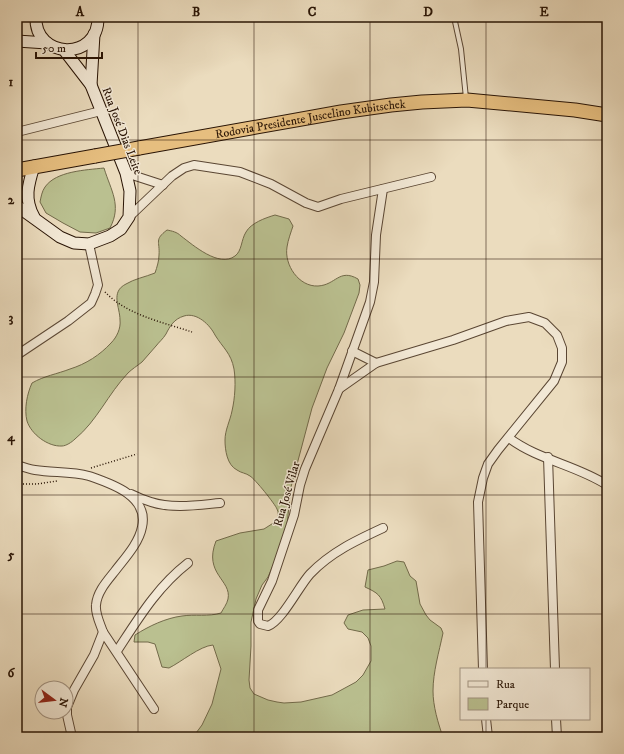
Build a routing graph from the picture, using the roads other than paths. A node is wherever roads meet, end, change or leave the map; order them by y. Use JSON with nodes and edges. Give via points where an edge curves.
{"nodes":[{"id":1,"x":36,"y":17,"type":"edge"},
{"id":2,"x":104,"y":17,"type":"edge"},
{"id":3,"x":454,"y":17,"type":"edge"},
{"id":4,"x":96,"y":26,"type":"edge"},
{"id":5,"x":17,"y":41,"type":"edge"},
{"id":6,"x":47,"y":43,"type":"junction"},
{"id":7,"x":64,"y":50,"type":"junction"},
{"id":8,"x":91,"y":85,"type":"junction"},
{"id":9,"x":467,"y":100,"type":"junction"},
{"id":10,"x":101,"y":111,"type":"junction"},
{"id":11,"x":607,"y":115,"type":"edge"},
{"id":12,"x":17,"y":132,"type":"edge"},
{"id":13,"x":34,"y":166,"type":"junction"},
{"id":14,"x":17,"y":170,"type":"edge"},
{"id":15,"x":126,"y":173,"type":"junction"},
{"id":16,"x":431,"y":177,"type":"dead end"},
{"id":17,"x":163,"y":185,"type":"junction"},
{"id":18,"x":383,"y":189,"type":"junction"},
{"id":19,"x":17,"y":206,"type":"edge"},
{"id":20,"x":129,"y":217,"type":"junction"},
{"id":21,"x":35,"y":218,"type":"junction"},
{"id":22,"x":89,"y":244,"type":"junction"},
{"id":23,"x":352,"y":351,"type":"junction"},
{"id":24,"x":17,"y":355,"type":"edge"},
{"id":25,"x":376,"y":363,"type":"junction"},
{"id":26,"x":338,"y":389,"type":"junction"},
{"id":27,"x":509,"y":438,"type":"junction"},
{"id":28,"x":548,"y":458,"type":"junction"},
{"id":29,"x":17,"y":465,"type":"edge"},
{"id":30,"x":607,"y":485,"type":"edge"},
{"id":31,"x":130,"y":494,"type":"junction"},
{"id":32,"x":220,"y":503,"type":"dead end"},
{"id":33,"x":383,"y":528,"type":"dead end"},
{"id":34,"x":188,"y":563,"type":"dead end"},
{"id":35,"x":103,"y":632,"type":"junction"},
{"id":36,"x":117,"y":651,"type":"junction"},
{"id":37,"x":483,"y":668,"type":"edge"},
{"id":38,"x":555,"y":668,"type":"edge"},
{"id":39,"x":154,"y":709,"type":"dead end"},
{"id":40,"x":486,"y":720,"type":"edge"},
{"id":41,"x":556,"y":720,"type":"edge"},
{"id":42,"x":72,"y":737,"type":"edge"},
{"id":43,"x":488,"y":737,"type":"edge"},
{"id":44,"x":557,"y":737,"type":"edge"}],
"edges":[{"from":1,"to":6,"type":"main road","via":[[37,29]]},
{"from":2,"to":4,"type":"main road"},
{"from":3,"to":9,"type":"lane"},
{"from":4,"to":7,"type":"main road","via":[[85,45]]},
{"from":4,"to":8,"type":"main road","name":"Rua José Dias Leite"},
{"from":5,"to":6,"type":"main road"},
{"from":6,"to":7,"type":"main road"},
{"from":7,"to":8,"type":"main road","name":"Rua José Dias Leite"},
{"from":8,"to":10,"type":"main road","name":"Rua José Dias Leite"},
{"from":9,"to":11,"type":"highway","name":"Rodovia Presidente Juscelino Kubitschek"},
{"from":9,"to":13,"type":"highway","name":"Rodovia Presidente Juscelino Kubitschek","bridge":true,"via":[[384,106]]},
{"from":10,"to":12,"type":"street"},
{"from":10,"to":15,"type":"main road","name":"Rua José Dias Leite"},
{"from":13,"to":14,"type":"highway","name":"Rodovia Presidente Juscelino Kubitschek"},
{"from":13,"to":21,"type":"main road","via":[[27,200]]},
{"from":15,"to":17,"type":"street"},
{"from":15,"to":20,"type":"main road","name":"Rua José Dias Leite","via":[[130,191]]},
{"from":16,"to":18,"type":"street"},
{"from":17,"to":18,"type":"street","via":[[184,168],[194,165],[240,172],[271,184],[313,206]]},
{"from":17,"to":20,"type":"street"},
{"from":18,"to":23,"type":"street","name":"Rua José Vilar","via":[[376,235],[373,291],[364,323]]},
{"from":19,"to":21,"type":"main road"},
{"from":20,"to":22,"type":"main road","via":[[121,229]]},
{"from":21,"to":22,"type":"main road","via":[[60,237],[74,243]]},
{"from":22,"to":24,"type":"street","via":[[98,285],[91,303]]},
{"from":23,"to":25,"type":"street"},
{"from":23,"to":26,"type":"street","name":"Rua José Vilar"},
{"from":25,"to":26,"type":"street"},
{"from":25,"to":27,"type":"street","via":[[506,321],[529,317],[545,323],[558,335],[562,348],[562,362],[554,381]]},
{"from":26,"to":33,"type":"street","name":"Rua José Vilar","via":[[302,479],[294,515],[272,581],[258,610],[260,624],[268,626],[277,621],[310,574],[326,559],[340,549]]},
{"from":27,"to":28,"type":"street","via":[[520,447]]},
{"from":27,"to":37,"type":"street","via":[[488,464],[478,502]]},
{"from":28,"to":30,"type":"street","via":[[580,470]]},
{"from":28,"to":38,"type":"street"},
{"from":29,"to":31,"type":"street","via":[[34,470],[77,473]]},
{"from":31,"to":32,"type":"street","via":[[165,505]]},
{"from":31,"to":35,"type":"street","via":[[141,508],[142,528],[137,541],[98,596],[97,617]]},
{"from":34,"to":36,"type":"street","via":[[160,589]]},
{"from":35,"to":36,"type":"street"},
{"from":35,"to":42,"type":"street","via":[[67,707]]},
{"from":36,"to":39,"type":"street"},
{"from":40,"to":43,"type":"street"},
{"from":41,"to":44,"type":"street"}]}
